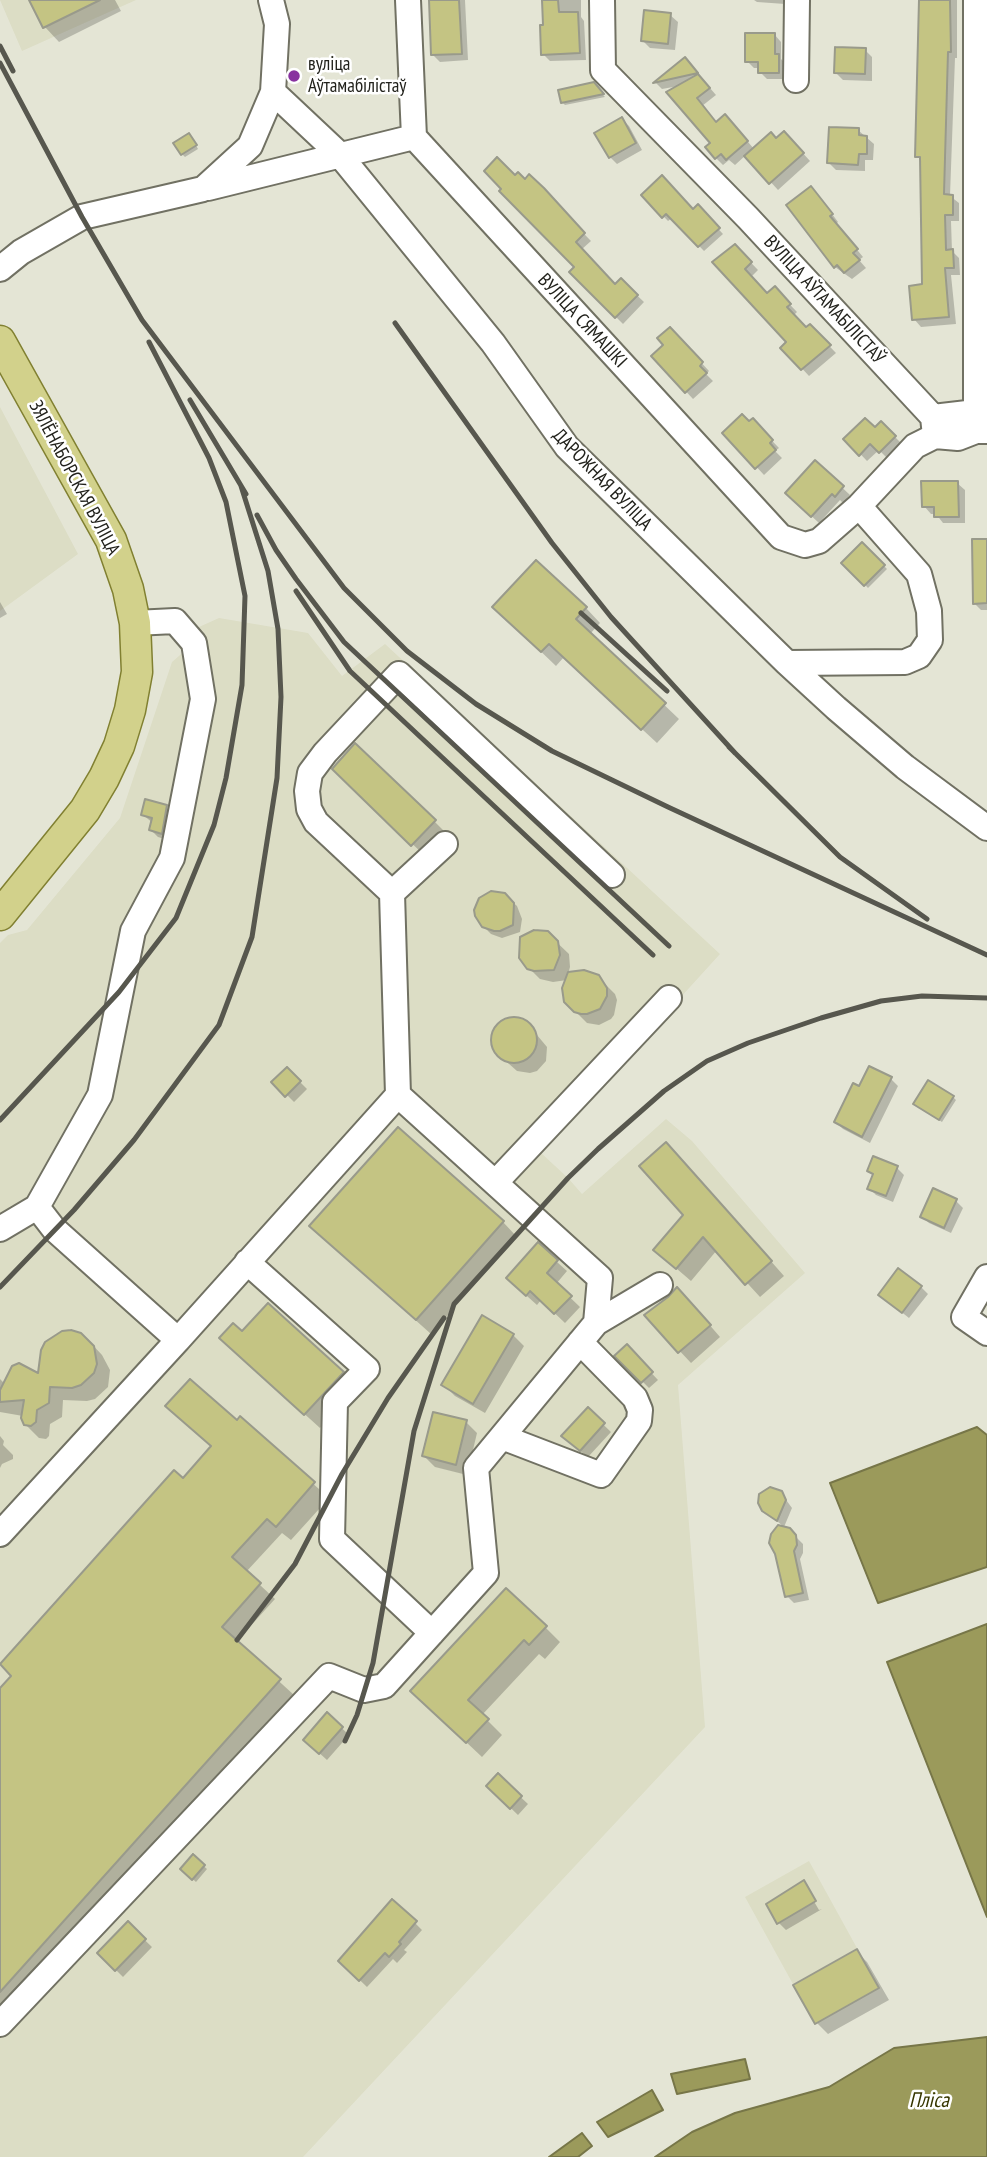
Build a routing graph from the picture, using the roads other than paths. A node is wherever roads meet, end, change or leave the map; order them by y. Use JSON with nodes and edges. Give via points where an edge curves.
{"nodes":[{"id":1,"x":271,"y":0,"type":"edge"},
{"id":2,"x":408,"y":0,"type":"edge"},
{"id":3,"x":602,"y":0,"type":"edge"},
{"id":4,"x":797,"y":0,"type":"edge"},
{"id":5,"x":976,"y":0,"type":"edge"},
{"id":6,"x":796,"y":80,"type":"dead end"},
{"id":7,"x":273,"y":92,"type":"junction"},
{"id":8,"x":414,"y":137,"type":"junction"},
{"id":9,"x":339,"y":154,"type":"junction"},
{"id":10,"x":204,"y":190,"type":"junction"},
{"id":11,"x":0,"y":269,"type":"edge"},
{"id":12,"x":0,"y":341,"type":"edge"},
{"id":13,"x":980,"y":425,"type":"edge"},
{"id":14,"x":934,"y":427,"type":"junction"},
{"id":15,"x":859,"y":506,"type":"junction"},
{"id":16,"x":135,"y":623,"type":"junction"},
{"id":17,"x":787,"y":663,"type":"junction"},
{"id":18,"x":987,"y":828,"type":"edge"},
{"id":19,"x":445,"y":844,"type":"dead end"},
{"id":20,"x":612,"y":875,"type":"dead end"},
{"id":21,"x":392,"y":893,"type":"junction"},
{"id":22,"x":0,"y":915,"type":"edge"},
{"id":23,"x":668,"y":998,"type":"dead end"},
{"id":24,"x":398,"y":1095,"type":"junction"},
{"id":25,"x":495,"y":1184,"type":"junction"},
{"id":26,"x":37,"y":1207,"type":"junction"},
{"id":27,"x":0,"y":1229,"type":"edge"},
{"id":28,"x":247,"y":1262,"type":"junction"},
{"id":29,"x":987,"y":1277,"type":"edge"},
{"id":30,"x":660,"y":1285,"type":"dead end"},
{"id":31,"x":596,"y":1323,"type":"junction"},
{"id":32,"x":987,"y":1333,"type":"edge"},
{"id":33,"x":178,"y":1340,"type":"junction"},
{"id":34,"x":580,"y":1342,"type":"junction"},
{"id":35,"x":502,"y":1437,"type":"junction"},
{"id":36,"x":0,"y":1534,"type":"edge"},
{"id":37,"x":432,"y":1633,"type":"junction"},
{"id":38,"x":0,"y":2024,"type":"edge"}],
"edges":[{"from":1,"to":7,"type":"street","via":[[277,24]]},
{"from":2,"to":8,"type":"street"},
{"from":3,"to":14,"type":"street","name":"ВУЛІЦА АЎТАМАБІЛІСТАЎ","via":[[603,70],[748,218]]},
{"from":4,"to":6,"type":"street"},
{"from":5,"to":13,"type":"street"},
{"from":7,"to":9,"type":"street","name":"ДАРОЖНАЯ ВУЛІЦА"},
{"from":7,"to":10,"type":"street","via":[[250,146]]},
{"from":8,"to":9,"type":"street"},
{"from":8,"to":15,"type":"street","name":"ВУЛІЦА СЯМАШКІ","via":[[781,537],[805,545],[820,541]]},
{"from":9,"to":10,"type":"street"},
{"from":9,"to":17,"type":"street","name":"ДАРОЖНАЯ ВУЛІЦА","via":[[493,343],[559,439]]},
{"from":10,"to":11,"type":"street","via":[[82,217]]},
{"from":12,"to":16,"type":"main road","name":"ЗЯЛЁНАБОРСКАЯ ВУЛІЦА","via":[[111,540]]},
{"from":13,"to":14,"type":"street"},
{"from":14,"to":15,"type":"street","name":"ВУЛІЦА СЯМАШКІ"},
{"from":15,"to":17,"type":"street","via":[[919,574],[929,611],[930,640],[919,656],[905,662]]},
{"from":16,"to":22,"type":"main road","name":"ЗЯЛЁНАБОРСКАЯ ВУЛІЦА","via":[[137,672],[114,757],[85,810]]},
{"from":16,"to":26,"type":"street","via":[[175,621],[194,643],[203,699],[172,858],[133,930],[100,1095]]},
{"from":17,"to":18,"type":"street","name":"ДАРОЖНАЯ ВУЛІЦА","via":[[905,767]]},
{"from":19,"to":21,"type":"street"},
{"from":20,"to":21,"type":"street","via":[[400,674],[325,753],[310,774],[307,791],[316,822]]},
{"from":21,"to":24,"type":"street"},
{"from":23,"to":25,"type":"street"},
{"from":24,"to":25,"type":"street"},
{"from":24,"to":28,"type":"street"},
{"from":25,"to":31,"type":"street","via":[[600,1278]]},
{"from":26,"to":27,"type":"street"},
{"from":26,"to":33,"type":"street","via":[[54,1229]]},
{"from":28,"to":33,"type":"street"},
{"from":28,"to":37,"type":"street","via":[[367,1369],[335,1402],[332,1539]]},
{"from":29,"to":32,"type":"street","via":[[964,1317]]},
{"from":30,"to":31,"type":"street"},
{"from":31,"to":34,"type":"street"},
{"from":33,"to":36,"type":"street"},
{"from":34,"to":35,"type":"street"},
{"from":34,"to":35,"type":"street","via":[[635,1398],[640,1410],[639,1421],[601,1475]]},
{"from":35,"to":37,"type":"street","via":[[476,1468],[486,1573]]},
{"from":37,"to":38,"type":"street","via":[[384,1686],[364,1690],[329,1676]]}]}
